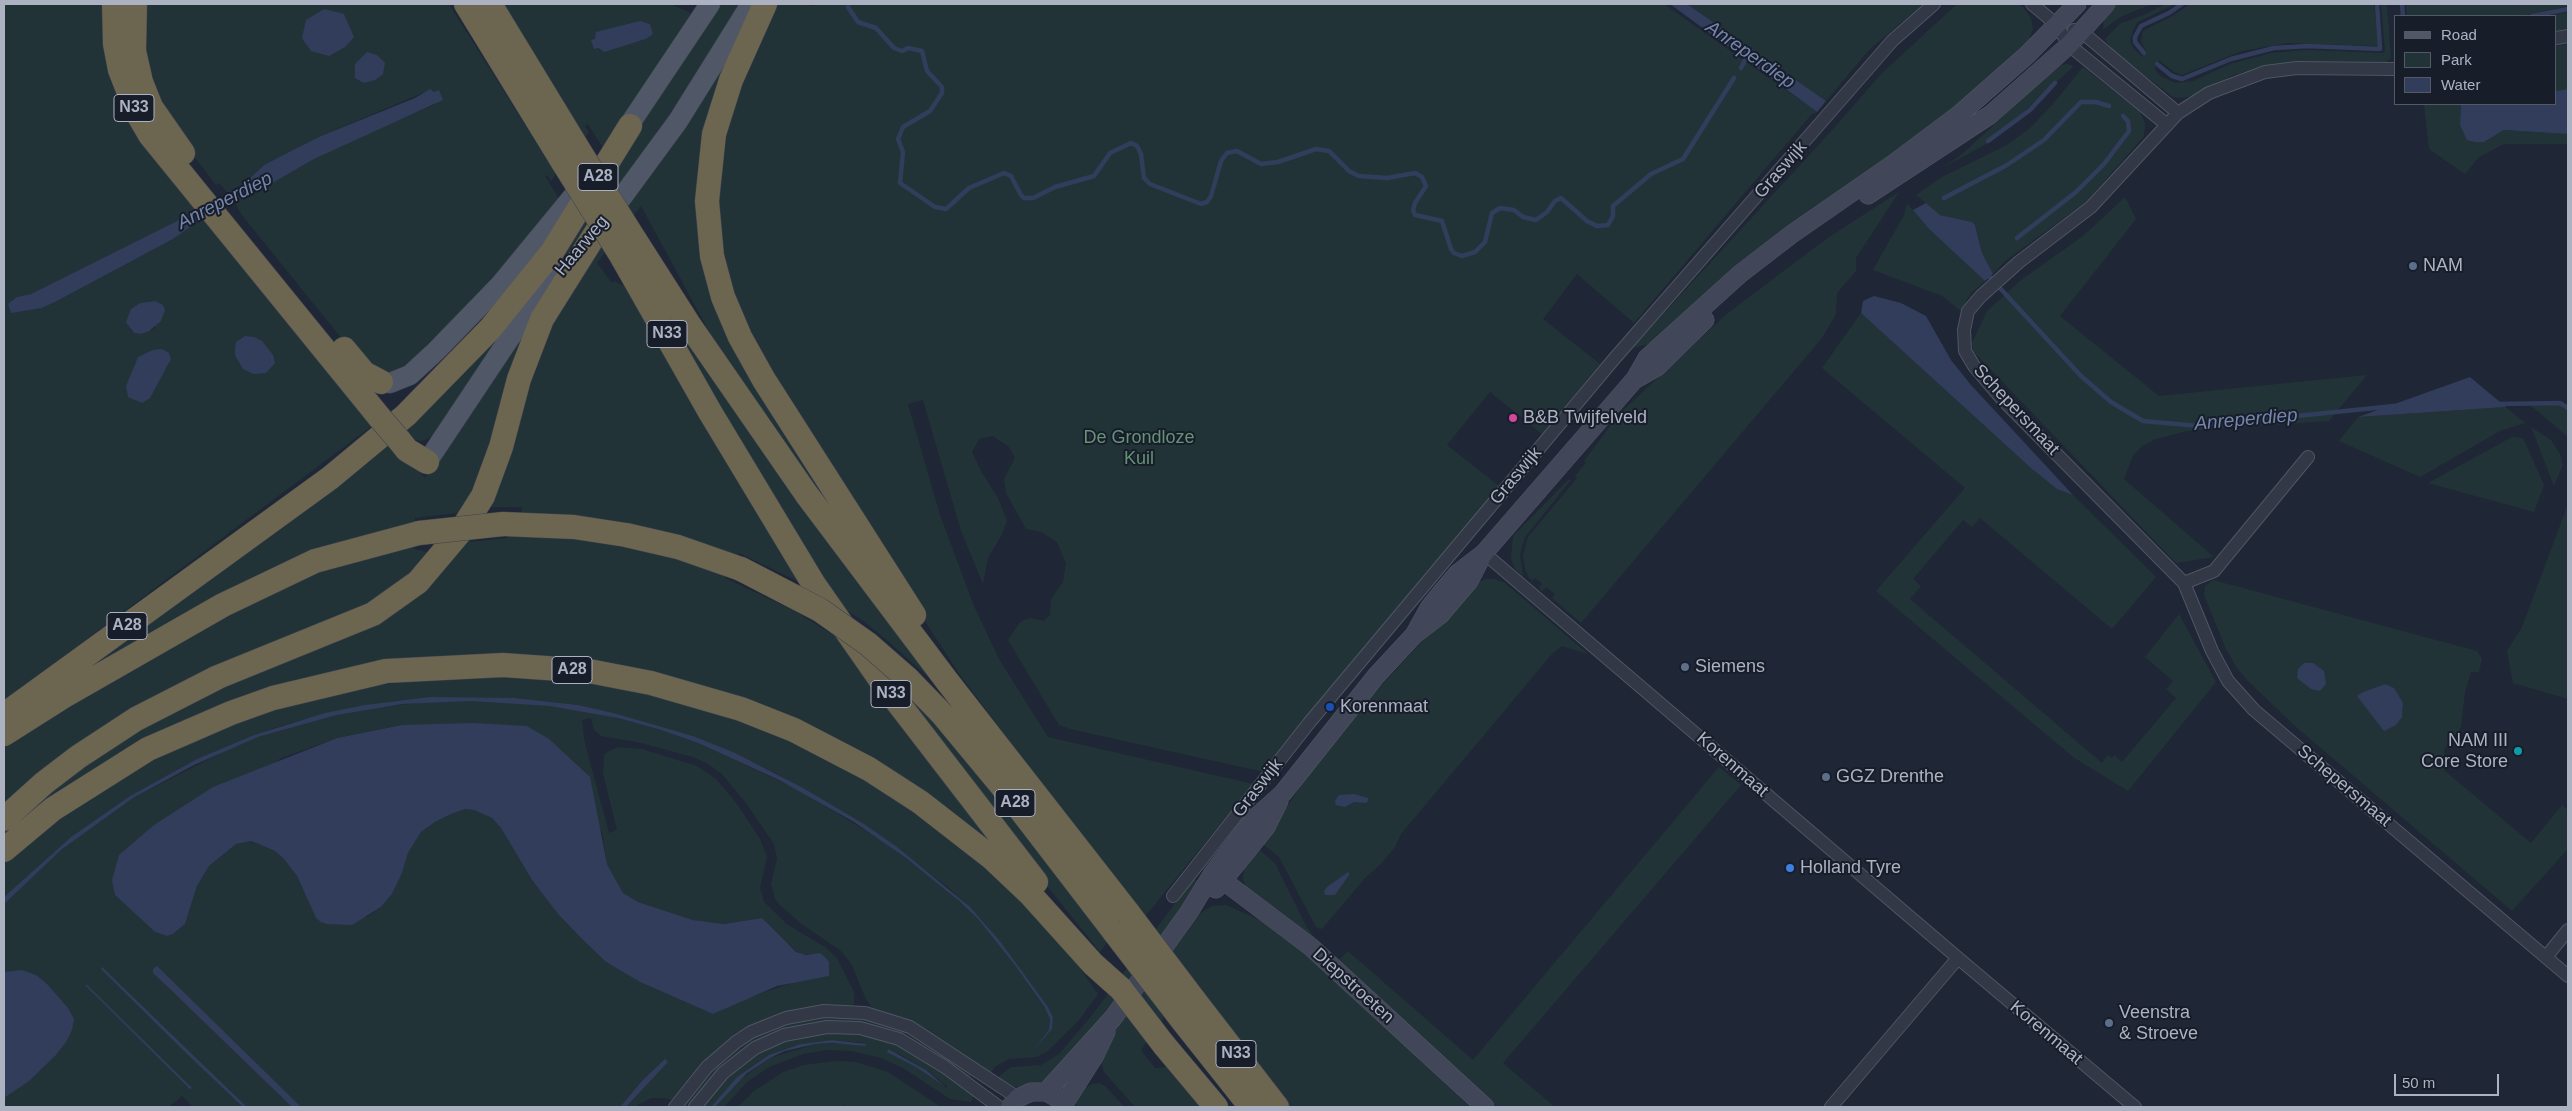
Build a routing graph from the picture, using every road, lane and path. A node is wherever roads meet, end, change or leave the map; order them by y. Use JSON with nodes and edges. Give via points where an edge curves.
{"nodes":[{"id":1,"x":114,"y":4,"type":"edge"},
{"id":2,"x":135,"y":4,"type":"edge"},
{"id":3,"x":458,"y":4,"type":"edge"},
{"id":4,"x":466,"y":4,"type":"edge"},
{"id":5,"x":490,"y":4,"type":"edge"},
{"id":6,"x":710,"y":4,"type":"edge"},
{"id":7,"x":751,"y":4,"type":"edge"},
{"id":8,"x":765,"y":4,"type":"edge"},
{"id":9,"x":1934,"y":4,"type":"edge"},
{"id":10,"x":2032,"y":4,"type":"edge"},
{"id":11,"x":2078,"y":4,"type":"edge"},
{"id":12,"x":2106,"y":4,"type":"edge"},
{"id":13,"x":2057,"y":25,"type":"junction"},
{"id":14,"x":2082,"y":32,"type":"junction"},
{"id":15,"x":2069,"y":45,"type":"junction"},
{"id":16,"x":498,"y":58,"type":"junction"},
{"id":17,"x":2394,"y":69,"type":"edge"},
{"id":18,"x":2178,"y":113,"type":"junction"},
{"id":19,"x":2166,"y":124,"type":"junction"},
{"id":20,"x":630,"y":126,"type":"junction"},
{"id":21,"x":571,"y":156,"type":"junction"},
{"id":22,"x":204,"y":191,"type":"junction"},
{"id":23,"x":228,"y":220,"type":"junction"},
{"id":24,"x":604,"y":220,"type":"junction"},
{"id":25,"x":628,"y":248,"type":"junction"},
{"id":26,"x":1636,"y":379,"type":"junction"},
{"id":27,"x":381,"y":382,"type":"joint"},
{"id":28,"x":2308,"y":457,"type":"dead end"},
{"id":29,"x":427,"y":462,"type":"joint"},
{"id":30,"x":1484,"y":553,"type":"junction"},
{"id":31,"x":2184,"y":583,"type":"junction"},
{"id":32,"x":947,"y":681,"type":"junction"},
{"id":33,"x":4,"y":715,"type":"edge"},
{"id":34,"x":4,"y":734,"type":"edge"},
{"id":35,"x":4,"y":819,"type":"edge"},
{"id":36,"x":4,"y":850,"type":"edge"},
{"id":37,"x":1217,"y":877,"type":"junction"},
{"id":38,"x":1173,"y":896,"type":"dead end"},
{"id":39,"x":1122,"y":924,"type":"junction"},
{"id":40,"x":2568,"y":930,"type":"edge"},
{"id":41,"x":2546,"y":957,"type":"junction"},
{"id":42,"x":1958,"y":958,"type":"junction"},
{"id":43,"x":1095,"y":962,"type":"junction"},
{"id":44,"x":2568,"y":976,"type":"edge"},
{"id":45,"x":1121,"y":989,"type":"joint"},
{"id":46,"x":1188,"y":1010,"type":"junction"},
{"id":47,"x":1113,"y":1018,"type":"junction"},
{"id":48,"x":1046,"y":1092,"type":"junction"},
{"id":49,"x":1014,"y":1103,"type":"edge"},
{"id":50,"x":1064,"y":1106,"type":"edge"},
{"id":51,"x":675,"y":1107,"type":"edge"},
{"id":52,"x":695,"y":1107,"type":"edge"},
{"id":53,"x":999,"y":1107,"type":"edge"},
{"id":54,"x":1216,"y":1107,"type":"edge"},
{"id":55,"x":1251,"y":1107,"type":"edge"},
{"id":56,"x":1277,"y":1107,"type":"edge"},
{"id":57,"x":1485,"y":1107,"type":"edge"},
{"id":58,"x":1831,"y":1107,"type":"edge"},
{"id":59,"x":2135,"y":1107,"type":"edge"}],
"edges":[{"from":1,"to":22,"type":"highway","number":"N33","via":[[115,44],[127,91],[150,135]]},
{"from":2,"to":22,"type":"highway","number":"N33","via":[[134,51],[141,82],[151,107]]},
{"from":3,"to":16,"type":"highway","number":"N33"},
{"from":4,"to":16,"type":"highway","number":"N33"},
{"from":5,"to":21,"type":"highway","number":"N33"},
{"from":6,"to":20,"type":"main road","name":"Haarweg"},
{"from":7,"to":24,"type":"main road","name":"Haarweg","via":[[678,122]]},
{"from":8,"to":32,"type":"highway","number":"N33","via":[[731,80],[711,153],[708,231],[723,297],[759,372],[916,619]]},
{"from":9,"to":38,"type":"street","name":"Graswijk","via":[[1882,53],[1614,359],[1309,723]]},
{"from":10,"to":13,"type":"street"},
{"from":11,"to":13,"type":"main road","name":"Graswijk"},
{"from":12,"to":14,"type":"main road","name":"Graswijk"},
{"from":13,"to":14,"type":"street"},
{"from":13,"to":15,"type":"street"},
{"from":13,"to":26,"type":"main road","name":"Graswijk","via":[[1954,118],[1740,274],[1647,358]]},
{"from":14,"to":15,"type":"main road","name":"Graswijk"},
{"from":14,"to":18,"type":"street"},
{"from":15,"to":19,"type":"street"},
{"from":15,"to":26,"type":"main road","name":"Graswijk","via":[[1990,115],[1782,254],[1722,304],[1657,367]]},
{"from":16,"to":21,"type":"highway","number":"N33"},
{"from":17,"to":18,"type":"street","name":"Schepersmaat","via":[[2297,68],[2265,72],[2209,93]]},
{"from":18,"to":19,"type":"street","name":"Schepersmaat"},
{"from":19,"to":31,"type":"street","name":"Schepersmaat","via":[[2091,207],[1980,296],[1968,311],[1964,330],[1965,351],[2002,399]]},
{"from":20,"to":27,"type":"main road","name":"Haarweg","via":[[542,236],[458,329],[410,375],[390,383]]},
{"from":20,"to":33,"type":"highway","number":"A28","via":[[552,252],[490,329],[406,415],[330,478]]},
{"from":21,"to":25,"type":"highway","number":"N33","bridge":true},
{"from":22,"to":23,"type":"highway","number":"N33"},
{"from":23,"to":27,"type":"highway","number":"N33","via":[[357,366]]},
{"from":23,"to":29,"type":"highway","number":"N33","bridge":true,"via":[[380,418],[407,450]]},
{"from":24,"to":29,"type":"main road","name":"Haarweg","via":[[571,257],[509,339]]},
{"from":24,"to":35,"type":"highway","via":[[539,326],[483,496],[461,531],[418,582],[373,614],[209,681],[136,719],[58,773]]},
{"from":25,"to":32,"type":"highway","number":"N33","via":[[688,323],[807,495]]},
{"from":25,"to":43,"type":"highway","number":"N33","via":[[710,412],[813,583],[882,682]]},
{"from":26,"to":30,"type":"main road","name":"Graswijk"},
{"from":28,"to":31,"type":"street","via":[[2214,571]]},
{"from":30,"to":37,"type":"main road","name":"Graswijk","via":[[1458,573],[1429,608],[1414,635],[1342,717],[1283,793],[1255,818]]},
{"from":30,"to":42,"type":"street","name":"Korenmaat"},
{"from":31,"to":41,"type":"street","name":"Schepersmaat","via":[[2212,651],[2228,680],[2254,710]]},
{"from":32,"to":39,"type":"highway","number":"N33"},
{"from":34,"to":39,"type":"highway","number":"A28","bridge":true,"via":[[222,605],[315,561],[419,533],[502,524],[574,527],[626,535],[678,547],[740,569],[820,610],[868,644],[943,715]]},
{"from":36,"to":43,"type":"highway","number":"A28","via":[[53,809],[148,749],[273,698],[386,671],[503,664],[566,669],[651,683],[714,699],[769,719],[847,756],[920,802],[992,858]]},
{"from":37,"to":47,"type":"main road","name":"Graswijk","via":[[1209,897],[1189,912]]},
{"from":37,"to":57,"type":"main road","name":"Diepstroeten","via":[[1332,965]]},
{"from":39,"to":46,"type":"highway","number":"A28","bridge":true},
{"from":40,"to":41,"type":"street"},
{"from":41,"to":44,"type":"street","name":"Schepersmaat"},
{"from":42,"to":58,"type":"street"},
{"from":42,"to":59,"type":"street","name":"Korenmaat"},
{"from":43,"to":45,"type":"highway","number":"A28"},
{"from":45,"to":54,"type":"highway","number":"N33","bridge":true},
{"from":46,"to":55,"type":"highway","number":"A28"},
{"from":46,"to":56,"type":"highway","number":"N33"},
{"from":47,"to":48,"type":"main road","name":"Graswijk"},
{"from":47,"to":50,"type":"main road","name":"Graswijk"},
{"from":48,"to":49,"type":"main road","via":[[1031,1092]]},
{"from":48,"to":50,"type":"main road"},
{"from":49,"to":51,"type":"street","via":[[910,1027],[877,1015],[842,1011],[786,1018],[751,1032],[714,1060]]},
{"from":52,"to":53,"type":"street","via":[[719,1076],[749,1052],[784,1035],[827,1027],[860,1028],[899,1039],[945,1067]]}]}
